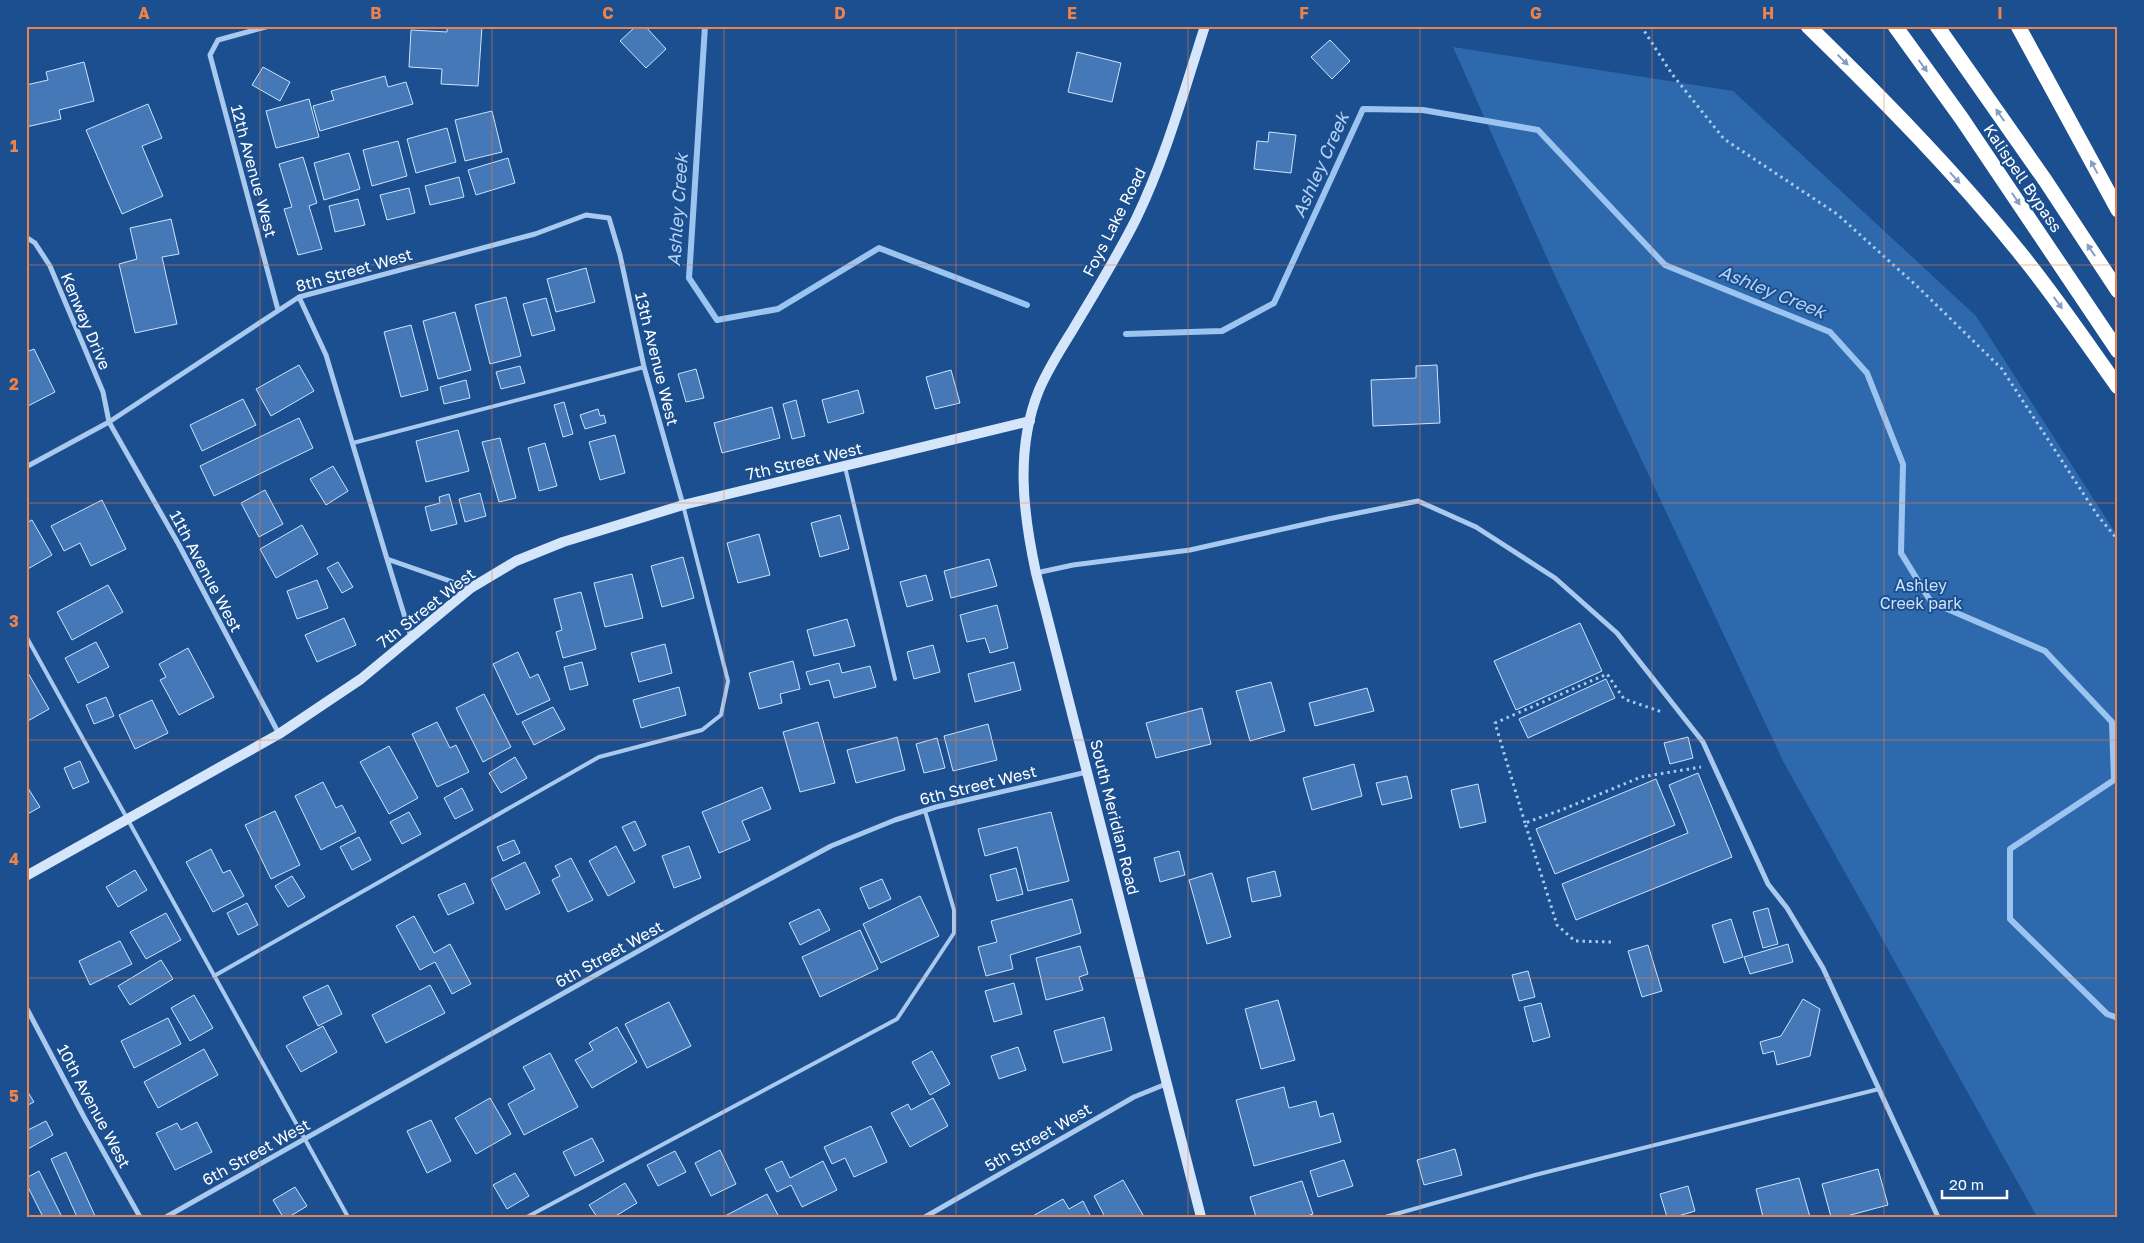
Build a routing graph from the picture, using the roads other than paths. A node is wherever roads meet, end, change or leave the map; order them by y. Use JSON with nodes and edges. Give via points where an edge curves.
{"nodes":[{"id":1,"x":269,"y":26,"type":"edge"},
{"id":2,"x":1205,"y":26,"type":"edge"},
{"id":3,"x":1808,"y":26,"type":"edge"},
{"id":4,"x":1895,"y":26,"type":"edge"},
{"id":5,"x":1937,"y":26,"type":"edge"},
{"id":6,"x":2018,"y":26,"type":"edge"},
{"id":7,"x":2118,"y":210,"type":"edge"},
{"id":8,"x":609,"y":218,"type":"joint"},
{"id":9,"x":26,"y":237,"type":"edge"},
{"id":10,"x":2118,"y":291,"type":"edge"},
{"id":11,"x":299,"y":297,"type":"junction"},
{"id":12,"x":278,"y":310,"type":"junction"},
{"id":13,"x":2118,"y":352,"type":"edge"},
{"id":14,"x":644,"y":367,"type":"junction"},
{"id":15,"x":2118,"y":387,"type":"edge"},
{"id":16,"x":1030,"y":421,"type":"junction"},
{"id":17,"x":109,"y":422,"type":"junction"},
{"id":18,"x":352,"y":443,"type":"junction"},
{"id":19,"x":26,"y":467,"type":"edge"},
{"id":20,"x":845,"y":467,"type":"junction"},
{"id":21,"x":683,"y":505,"type":"junction"},
{"id":22,"x":387,"y":559,"type":"junction"},
{"id":23,"x":1036,"y":573,"type":"junction"},
{"id":24,"x":471,"y":588,"type":"junction"},
{"id":25,"x":26,"y":636,"type":"edge"},
{"id":26,"x":411,"y":637,"type":"junction"},
{"id":27,"x":895,"y":679,"type":"dead end"},
{"id":28,"x":278,"y":734,"type":"junction"},
{"id":29,"x":1088,"y":772,"type":"junction"},
{"id":30,"x":925,"y":811,"type":"junction"},
{"id":31,"x":127,"y":820,"type":"junction"},
{"id":32,"x":26,"y":876,"type":"edge"},
{"id":33,"x":214,"y":976,"type":"junction"},
{"id":34,"x":26,"y":1006,"type":"edge"},
{"id":35,"x":1166,"y":1084,"type":"junction"},
{"id":36,"x":1878,"y":1089,"type":"junction"},
{"id":37,"x":305,"y":1139,"type":"junction"},
{"id":38,"x":140,"y":1217,"type":"edge"},
{"id":39,"x":166,"y":1217,"type":"edge"},
{"id":40,"x":348,"y":1217,"type":"edge"},
{"id":41,"x":527,"y":1217,"type":"edge"},
{"id":42,"x":925,"y":1217,"type":"edge"},
{"id":43,"x":1201,"y":1217,"type":"edge"},
{"id":44,"x":1385,"y":1217,"type":"edge"},
{"id":45,"x":1938,"y":1217,"type":"edge"}],
"edges":[{"from":1,"to":12,"type":"street","name":"12th Avenue West","via":[[218,40],[210,55]]},
{"from":2,"to":16,"type":"street","name":"Foys Lake Road","via":[[1166,146],[1140,210],[1121,249],[1046,376]]},
{"from":3,"to":15,"type":"highway","one_way":true,"via":[[1870,87],[2006,237],[2049,290]]},
{"from":4,"to":13,"type":"highway","name":"Kalispell Bypass","one_way":true,"via":[[1992,163]]},
{"from":10,"to":5,"type":"highway","name":"Kalispell Bypass","one_way":true},
{"from":7,"to":6,"type":"highway","one_way":true},
{"from":8,"to":11,"type":"street","name":"8th Street West","via":[[586,215],[535,234]]},
{"from":8,"to":14,"type":"street","name":"13th Avenue West"},
{"from":9,"to":17,"type":"street","name":"Kenway Drive","via":[[35,243],[50,266],[103,392]]},
{"from":11,"to":12,"type":"street","name":"8th Street West"},
{"from":11,"to":18,"type":"street","via":[[326,355]]},
{"from":12,"to":17,"type":"street","name":"8th Street West"},
{"from":14,"to":18,"type":"lane"},
{"from":14,"to":21,"type":"street","name":"13th Avenue West"},
{"from":16,"to":20,"type":"street","name":"7th Street West"},
{"from":16,"to":23,"type":"street","name":"South Meridian Road","via":[[1025,451],[1024,510]]},
{"from":17,"to":19,"type":"street","name":"8th Street West"},
{"from":17,"to":28,"type":"street","name":"11th Avenue West","via":[[179,545]]},
{"from":18,"to":22,"type":"street"},
{"from":20,"to":21,"type":"street","name":"7th Street West"},
{"from":20,"to":27,"type":"lane"},
{"from":21,"to":24,"type":"street","name":"7th Street West","via":[[563,542],[516,561]]},
{"from":21,"to":33,"type":"lane","via":[[728,681],[721,715],[702,730],[599,757]]},
{"from":22,"to":24,"type":"street"},
{"from":22,"to":26,"type":"street"},
{"from":23,"to":29,"type":"street","name":"South Meridian Road"},
{"from":23,"to":36,"type":"street","via":[[1190,550],[1418,501],[1476,527],[1555,578],[1617,633],[1703,742],[1768,884],[1787,908],[1823,968]]},
{"from":24,"to":26,"type":"street","name":"7th Street West"},
{"from":25,"to":31,"type":"lane"},
{"from":26,"to":28,"type":"street","name":"7th Street West","via":[[361,678]]},
{"from":28,"to":31,"type":"street","name":"7th Street West"},
{"from":29,"to":30,"type":"street","name":"6th Street West"},
{"from":29,"to":35,"type":"street","name":"South Meridian Road"},
{"from":30,"to":37,"type":"street","name":"6th Street West","via":[[831,846]]},
{"from":30,"to":41,"type":"lane","via":[[954,910],[954,933],[898,1018]]},
{"from":31,"to":32,"type":"street","name":"7th Street West"},
{"from":31,"to":33,"type":"lane"},
{"from":33,"to":37,"type":"lane"},
{"from":34,"to":38,"type":"street","name":"10th Avenue West"},
{"from":35,"to":42,"type":"street","name":"5th Street West","via":[[1134,1097]]},
{"from":35,"to":43,"type":"street","name":"South Meridian Road"},
{"from":36,"to":44,"type":"lane"},
{"from":36,"to":45,"type":"street"},
{"from":37,"to":39,"type":"street","name":"6th Street West"},
{"from":37,"to":40,"type":"lane"}]}
